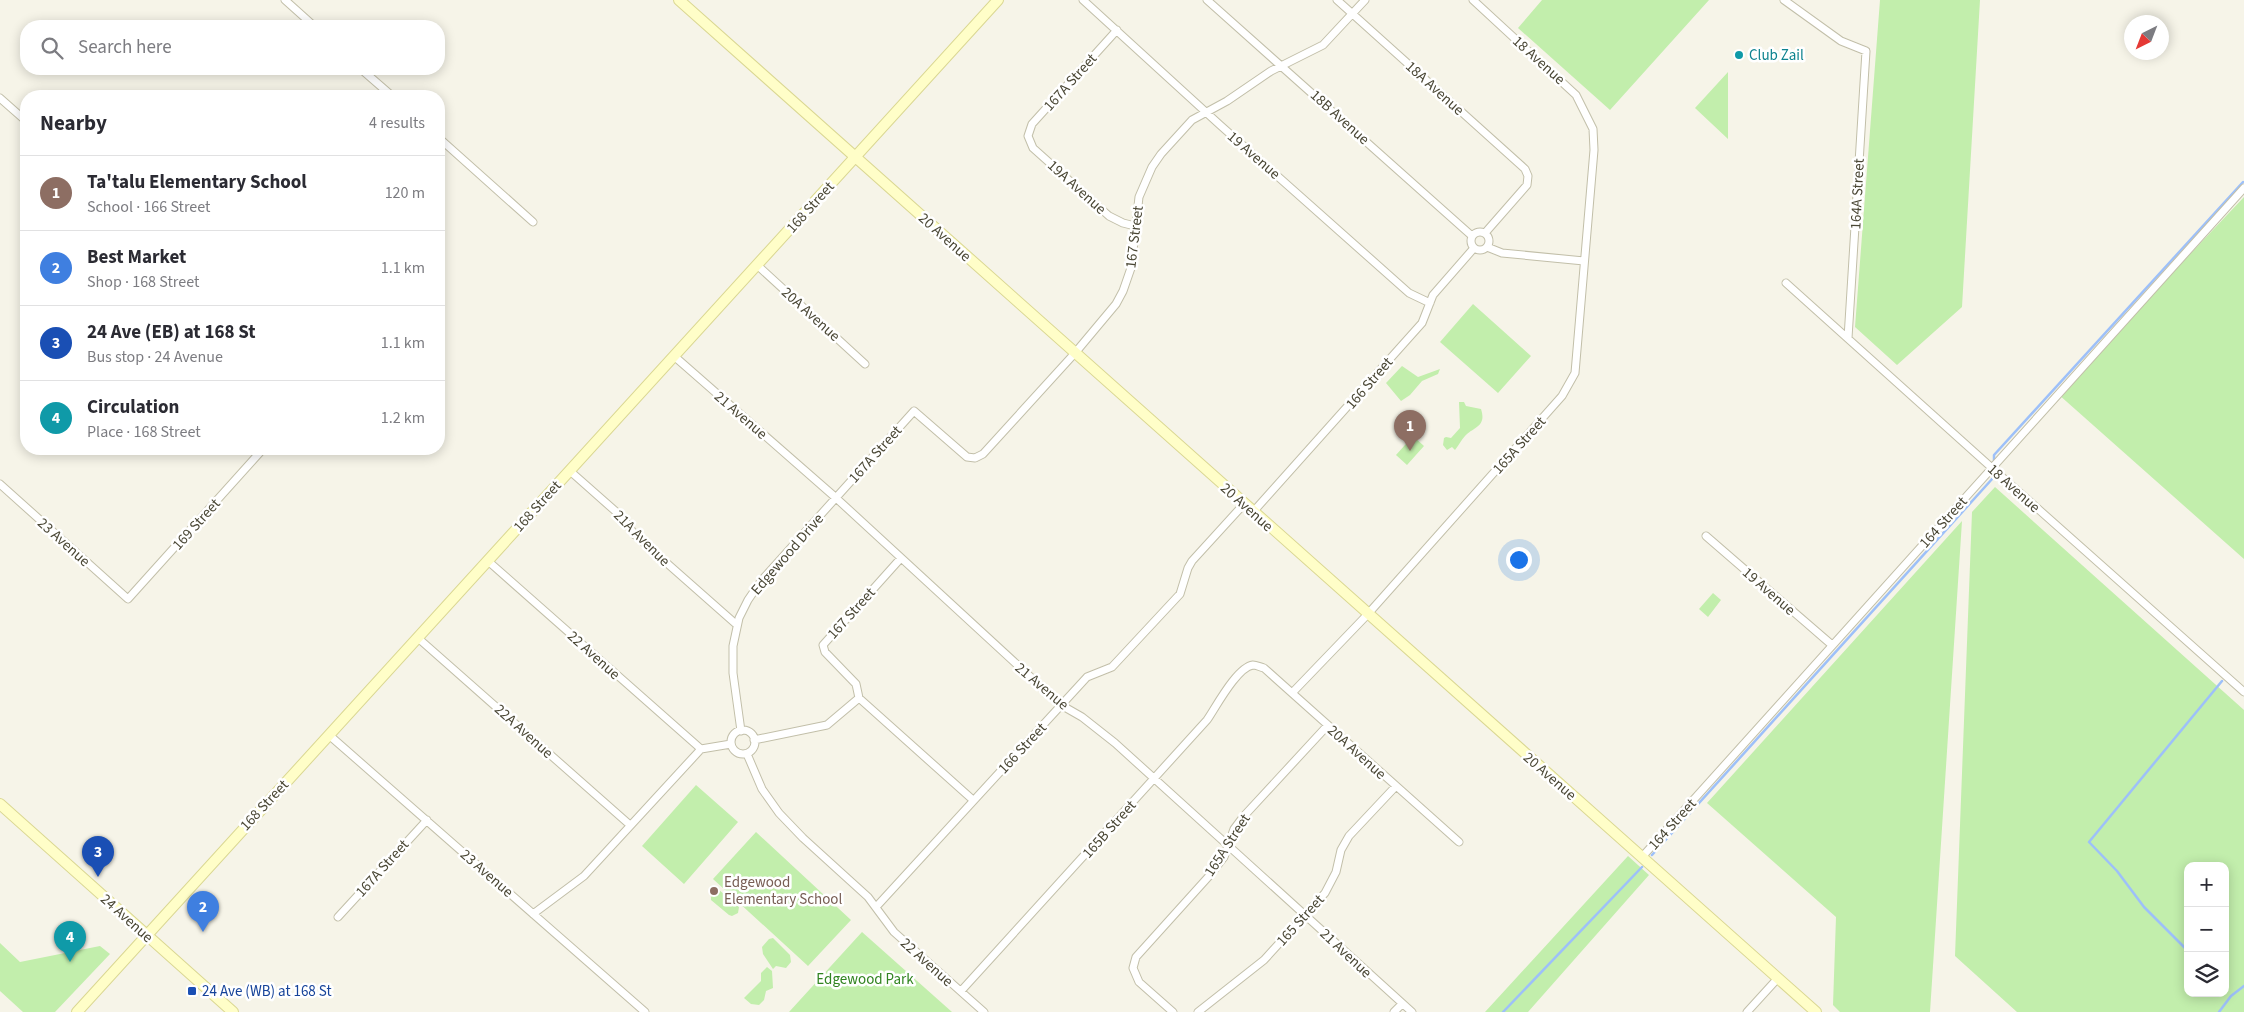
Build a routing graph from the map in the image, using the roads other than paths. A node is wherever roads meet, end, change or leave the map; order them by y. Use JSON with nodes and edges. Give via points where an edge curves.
{"nodes":[{"id":1,"x":285,"y":0,"type":"edge"},
{"id":2,"x":679,"y":0,"type":"edge"},
{"id":3,"x":998,"y":0,"type":"edge"},
{"id":4,"x":1083,"y":0,"type":"edge"},
{"id":5,"x":1207,"y":0,"type":"edge"},
{"id":6,"x":1337,"y":0,"type":"edge"},
{"id":7,"x":1365,"y":0,"type":"edge"},
{"id":8,"x":1472,"y":0,"type":"edge"},
{"id":9,"x":1784,"y":0,"type":"edge"},
{"id":10,"x":1353,"y":14,"type":"junction"},
{"id":11,"x":307,"y":20,"type":"edge"},
{"id":12,"x":1117,"y":30,"type":"junction"},
{"id":13,"x":1281,"y":66,"type":"junction"},
{"id":14,"x":369,"y":75,"type":"edge"},
{"id":15,"x":385,"y":90,"type":"edge"},
{"id":16,"x":0,"y":98,"type":"edge"},
{"id":17,"x":1206,"y":112,"type":"junction"},
{"id":18,"x":20,"y":116,"type":"edge"},
{"id":19,"x":1592,"y":129,"type":"joint"},
{"id":20,"x":1028,"y":136,"type":"joint"},
{"id":21,"x":445,"y":143,"type":"edge"},
{"id":22,"x":855,"y":157,"type":"junction"},
{"id":23,"x":2244,"y":188,"type":"edge"},
{"id":24,"x":533,"y":222,"type":"dead end"},
{"id":25,"x":1136,"y":226,"type":"junction"},
{"id":26,"x":1485,"y":234,"type":"junction"},
{"id":27,"x":1472,"y":236,"type":"junction"},
{"id":28,"x":1487,"y":247,"type":"junction"},
{"id":29,"x":1474,"y":248,"type":"junction"},
{"id":30,"x":1584,"y":261,"type":"junction"},
{"id":31,"x":757,"y":265,"type":"junction"},
{"id":32,"x":1786,"y":283,"type":"dead end"},
{"id":33,"x":1430,"y":303,"type":"junction"},
{"id":34,"x":1848,"y":338,"type":"junction"},
{"id":35,"x":1075,"y":353,"type":"junction"},
{"id":36,"x":674,"y":356,"type":"junction"},
{"id":37,"x":865,"y":364,"type":"dead end"},
{"id":38,"x":914,"y":411,"type":"joint"},
{"id":39,"x":258,"y":455,"type":"edge"},
{"id":40,"x":1992,"y":468,"type":"junction"},
{"id":41,"x":570,"y":470,"type":"junction"},
{"id":42,"x":0,"y":484,"type":"edge"},
{"id":43,"x":835,"y":498,"type":"junction"},
{"id":44,"x":1244,"y":504,"type":"junction"},
{"id":45,"x":1254,"y":512,"type":"junction"},
{"id":46,"x":1706,"y":536,"type":"dead end"},
{"id":47,"x":901,"y":558,"type":"junction"},
{"id":48,"x":488,"y":560,"type":"junction"},
{"id":49,"x":128,"y":599,"type":"joint"},
{"id":50,"x":1368,"y":614,"type":"junction"},
{"id":51,"x":737,"y":625,"type":"junction"},
{"id":52,"x":418,"y":638,"type":"junction"},
{"id":53,"x":1832,"y":645,"type":"junction"},
{"id":54,"x":1254,"y":665,"type":"joint"},
{"id":55,"x":2244,"y":692,"type":"edge"},
{"id":56,"x":1292,"y":693,"type":"junction"},
{"id":57,"x":859,"y":698,"type":"junction"},
{"id":58,"x":1061,"y":705,"type":"junction"},
{"id":59,"x":1328,"y":725,"type":"junction"},
{"id":60,"x":741,"y":731,"type":"junction"},
{"id":61,"x":329,"y":734,"type":"junction"},
{"id":62,"x":754,"y":740,"type":"junction"},
{"id":63,"x":731,"y":744,"type":"junction"},
{"id":64,"x":701,"y":749,"type":"junction"},
{"id":65,"x":746,"y":754,"type":"junction"},
{"id":66,"x":1154,"y":779,"type":"junction"},
{"id":67,"x":1396,"y":786,"type":"junction"},
{"id":68,"x":974,"y":800,"type":"junction"},
{"id":69,"x":0,"y":804,"type":"edge"},
{"id":70,"x":427,"y":820,"type":"junction"},
{"id":71,"x":630,"y":825,"type":"junction"},
{"id":72,"x":1459,"y":842,"type":"dead end"},
{"id":73,"x":1228,"y":845,"type":"junction"},
{"id":74,"x":1642,"y":857,"type":"junction"},
{"id":75,"x":876,"y":906,"type":"junction"},
{"id":76,"x":533,"y":914,"type":"junction"},
{"id":77,"x":1305,"y":915,"type":"junction"},
{"id":78,"x":338,"y":917,"type":"dead end"},
{"id":79,"x":147,"y":936,"type":"junction"},
{"id":80,"x":1778,"y":978,"type":"junction"},
{"id":81,"x":961,"y":992,"type":"junction"},
{"id":82,"x":1402,"y":1004,"type":"junction"},
{"id":83,"x":77,"y":1012,"type":"edge"},
{"id":84,"x":233,"y":1012,"type":"edge"},
{"id":85,"x":645,"y":1012,"type":"edge"},
{"id":86,"x":984,"y":1012,"type":"edge"},
{"id":87,"x":1173,"y":1012,"type":"edge"},
{"id":88,"x":1198,"y":1012,"type":"edge"},
{"id":89,"x":1394,"y":1012,"type":"edge"},
{"id":90,"x":1412,"y":1012,"type":"edge"},
{"id":91,"x":1747,"y":1012,"type":"edge"},
{"id":92,"x":1816,"y":1012,"type":"edge"}],
"edges":[{"from":1,"to":11,"type":"street"},
{"from":2,"to":22,"type":"main road","name":"20 Avenue"},
{"from":3,"to":22,"type":"main road","name":"168 Street"},
{"from":4,"to":12,"type":"street","name":"19 Avenue"},
{"from":5,"to":13,"type":"street","name":"18B Avenue"},
{"from":6,"to":10,"type":"street","name":"18A Avenue"},
{"from":7,"to":10,"type":"street","name":"167 Street"},
{"from":8,"to":19,"type":"street","name":"18 Avenue","via":[[1572,90]]},
{"from":9,"to":34,"type":"street","name":"164A Street","via":[[1841,41],[1866,51]]},
{"from":10,"to":13,"type":"street","name":"167 Street","via":[[1323,45]]},
{"from":10,"to":26,"type":"street","name":"18A Avenue","via":[[1525,169],[1528,180],[1525,188]]},
{"from":12,"to":17,"type":"street","name":"19 Avenue"},
{"from":12,"to":20,"type":"street","name":"167A Street","via":[[1032,124]]},
{"from":13,"to":17,"type":"street","name":"167 Street"},
{"from":13,"to":27,"type":"street","name":"18B Avenue"},
{"from":14,"to":15,"type":"street"},
{"from":16,"to":18,"type":"street"},
{"from":17,"to":25,"type":"street","name":"167 Street","via":[[1182,129],[1152,167],[1139,197]]},
{"from":17,"to":33,"type":"street","name":"19 Avenue","via":[[1410,293]]},
{"from":19,"to":30,"type":"street","name":"165A Street","via":[[1594,150]]},
{"from":20,"to":25,"type":"street","name":"19A Avenue","via":[[1033,148],[1109,216]]},
{"from":21,"to":24,"type":"street"},
{"from":22,"to":31,"type":"main road","name":"168 Street"},
{"from":22,"to":35,"type":"main road","name":"20 Avenue"},
{"from":23,"to":40,"type":"street","name":"164 Street"},
{"from":25,"to":35,"type":"street","name":"167 Street","via":[[1134,255],[1124,291]]},
{"from":26,"to":27,"type":"street","via":[[1478,232]]},
{"from":26,"to":28,"type":"street","via":[[1489,240]]},
{"from":27,"to":29,"type":"street"},
{"from":28,"to":29,"type":"street"},
{"from":28,"to":30,"type":"street","via":[[1502,253]]},
{"from":29,"to":33,"type":"street","name":"166 Street"},
{"from":30,"to":50,"type":"street","name":"165A Street","via":[[1577,366],[1571,385]]},
{"from":31,"to":36,"type":"main road","name":"168 Street"},
{"from":31,"to":37,"type":"street","name":"20A Avenue"},
{"from":32,"to":34,"type":"street","name":"18 Avenue"},
{"from":33,"to":45,"type":"street","name":"166 Street","via":[[1422,323]]},
{"from":34,"to":40,"type":"street","name":"18 Avenue"},
{"from":35,"to":38,"type":"street","name":"167 Street","via":[[984,454],[975,458],[967,457]]},
{"from":35,"to":44,"type":"main road","name":"20 Avenue"},
{"from":36,"to":41,"type":"main road","name":"168 Street"},
{"from":36,"to":43,"type":"street","name":"21 Avenue"},
{"from":38,"to":43,"type":"street","name":"167A Street"},
{"from":39,"to":49,"type":"street","name":"169 Street"},
{"from":40,"to":53,"type":"street","name":"164 Street"},
{"from":40,"to":55,"type":"street","name":"18 Avenue"},
{"from":41,"to":48,"type":"main road","name":"168 Street"},
{"from":41,"to":51,"type":"street","name":"21A Avenue","via":[[622,517],[635,535]]},
{"from":42,"to":49,"type":"street","name":"23 Avenue"},
{"from":43,"to":47,"type":"street","name":"21 Avenue"},
{"from":43,"to":51,"type":"street","name":"Edgewood Drive","via":[[761,580]]},
{"from":44,"to":45,"type":"main road","name":"20 Avenue"},
{"from":44,"to":58,"type":"street","name":"166 Street","via":[[1192,561],[1180,594],[1112,667],[1087,677]]},
{"from":45,"to":50,"type":"main road","name":"20 Avenue"},
{"from":46,"to":53,"type":"street","name":"19 Avenue"},
{"from":47,"to":57,"type":"street","name":"167 Street","via":[[823,645],[825,652],[856,684]]},
{"from":47,"to":58,"type":"street","name":"21 Avenue"},
{"from":48,"to":52,"type":"main road","name":"168 Street"},
{"from":48,"to":64,"type":"street","name":"22 Avenue"},
{"from":50,"to":56,"type":"street","name":"165A Street"},
{"from":50,"to":74,"type":"main road","name":"20 Avenue"},
{"from":51,"to":60,"type":"street","name":"Edgewood Drive","via":[[733,673]]},
{"from":52,"to":61,"type":"main road","name":"168 Street"},
{"from":52,"to":71,"type":"street","name":"22A Avenue"},
{"from":53,"to":74,"type":"street","name":"164 Street"},
{"from":54,"to":56,"type":"street","name":"20A Avenue","via":[[1264,668]]},
{"from":54,"to":66,"type":"street","name":"165B Street","via":[[1234,679],[1207,720]]},
{"from":56,"to":59,"type":"street","name":"20A Avenue"},
{"from":57,"to":62,"type":"street","via":[[827,725]]},
{"from":57,"to":68,"type":"street"},
{"from":58,"to":66,"type":"street","name":"21 Avenue","via":[[1088,722]]},
{"from":58,"to":68,"type":"street","name":"166 Street"},
{"from":59,"to":67,"type":"street","name":"20A Avenue"},
{"from":59,"to":73,"type":"street","name":"165A Street","via":[[1243,817]]},
{"from":60,"to":62,"type":"street","via":[[751,734]]},
{"from":60,"to":63,"type":"street","via":[[732,737]]},
{"from":61,"to":70,"type":"street","name":"23 Avenue"},
{"from":61,"to":79,"type":"main road","name":"168 Street"},
{"from":62,"to":65,"type":"street","via":[[752,750]]},
{"from":63,"to":64,"type":"street"},
{"from":63,"to":65,"type":"street","via":[[738,754]]},
{"from":64,"to":71,"type":"street"},
{"from":65,"to":75,"type":"street","via":[[762,789],[779,813]]},
{"from":66,"to":73,"type":"street","name":"21 Avenue"},
{"from":66,"to":81,"type":"street","name":"165B Street"},
{"from":67,"to":72,"type":"street","name":"20A Avenue"},
{"from":67,"to":77,"type":"street","name":"165 Street","via":[[1349,836],[1326,893]]},
{"from":68,"to":75,"type":"street","name":"166 Street"},
{"from":69,"to":79,"type":"main road","name":"24 Avenue"},
{"from":70,"to":76,"type":"street","name":"23 Avenue"},
{"from":70,"to":78,"type":"street","name":"167A Street"},
{"from":71,"to":76,"type":"street","via":[[584,876]]},
{"from":73,"to":77,"type":"street","name":"21 Avenue"},
{"from":73,"to":87,"type":"street","name":"165A Street","via":[[1224,857],[1210,875],[1136,957],[1132,968],[1139,982]]},
{"from":74,"to":80,"type":"main road","name":"20 Avenue"},
{"from":75,"to":81,"type":"street","name":"22 Avenue","via":[[894,932]]},
{"from":76,"to":85,"type":"street","name":"23 Avenue"},
{"from":77,"to":82,"type":"street","name":"21 Avenue"},
{"from":77,"to":88,"type":"street","name":"165 Street","via":[[1264,960]]},
{"from":79,"to":83,"type":"main road","name":"168 Street"},
{"from":79,"to":84,"type":"main road","name":"24 Avenue"},
{"from":80,"to":91,"type":"street"},
{"from":80,"to":92,"type":"main road","name":"20 Avenue"},
{"from":81,"to":86,"type":"street","name":"22 Avenue"},
{"from":82,"to":89,"type":"street"},
{"from":82,"to":90,"type":"street","name":"21 Avenue"}]}
